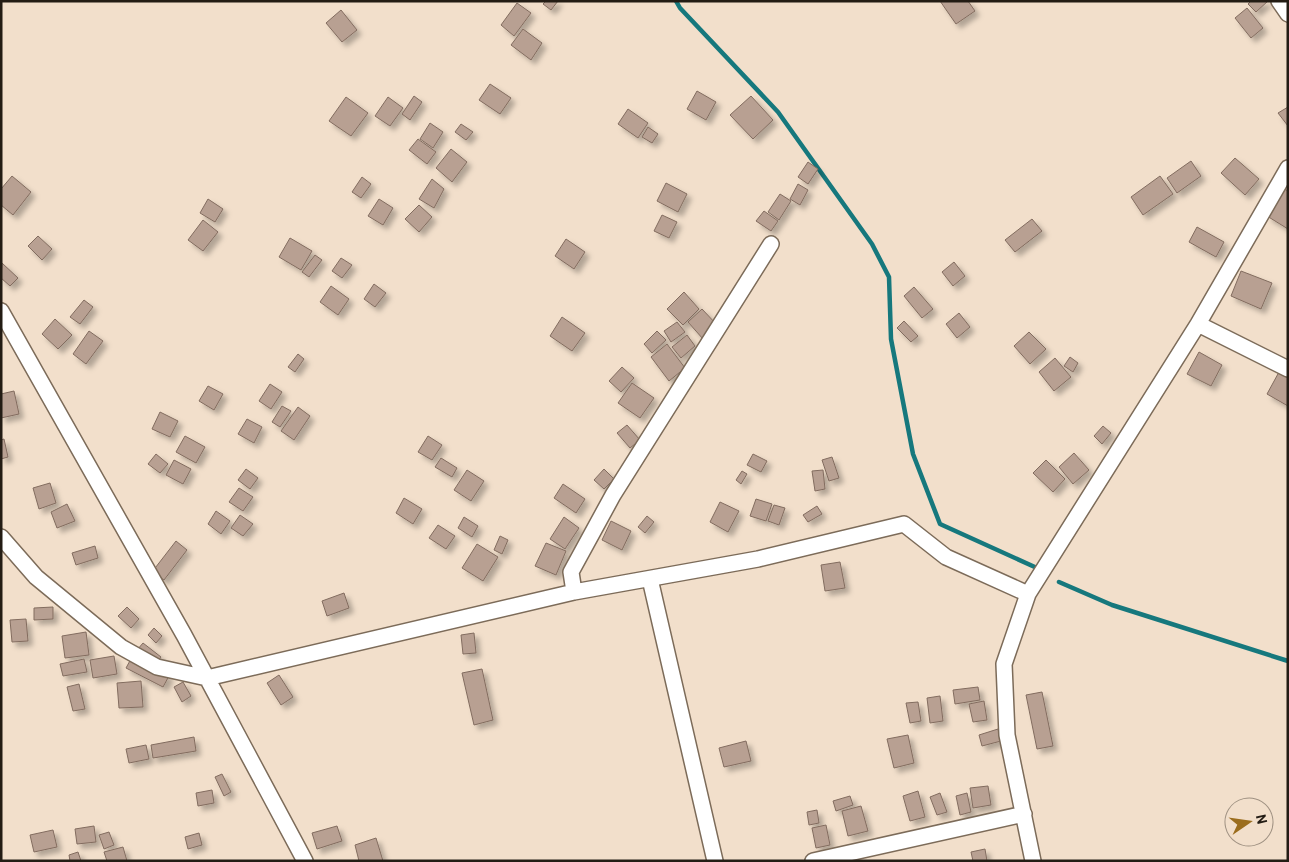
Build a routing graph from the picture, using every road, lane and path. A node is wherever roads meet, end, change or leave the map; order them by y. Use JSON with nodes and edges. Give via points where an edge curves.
{"nodes":[{"id":1,"x":1279,"y":1,"type":"edge"},
{"id":2,"x":1288,"y":14,"type":"edge"},
{"id":3,"x":1288,"y":168,"type":"edge"},
{"id":4,"x":1283,"y":187,"type":"edge"},
{"id":5,"x":771,"y":244,"type":"dead end"},
{"id":6,"x":1,"y":312,"type":"edge"},
{"id":7,"x":1198,"y":324,"type":"junction"},
{"id":8,"x":1288,"y":369,"type":"edge"},
{"id":9,"x":1,"y":537,"type":"edge"},
{"id":10,"x":650,"y":578,"type":"junction"},
{"id":11,"x":574,"y":592,"type":"junction"},
{"id":12,"x":1028,"y":594,"type":"junction"},
{"id":13,"x":208,"y":678,"type":"junction"},
{"id":14,"x":1024,"y":814,"type":"junction"},
{"id":15,"x":306,"y":861,"type":"edge"},
{"id":16,"x":715,"y":861,"type":"edge"},
{"id":17,"x":812,"y":861,"type":"edge"},
{"id":18,"x":1033,"y":861,"type":"edge"}],
"edges":[{"from":1,"to":2,"type":"street"},
{"from":3,"to":4,"type":"street"},
{"from":4,"to":7,"type":"street"},
{"from":5,"to":11,"type":"street","via":[[613,496],[571,572]]},
{"from":6,"to":13,"type":"street"},
{"from":7,"to":8,"type":"street"},
{"from":7,"to":12,"type":"street"},
{"from":9,"to":13,"type":"street","via":[[36,577],[121,647],[157,667]]},
{"from":10,"to":11,"type":"street"},
{"from":10,"to":12,"type":"street","via":[[758,559],[904,524],[946,557]]},
{"from":10,"to":16,"type":"street"},
{"from":11,"to":13,"type":"street"},
{"from":12,"to":14,"type":"street","via":[[1004,664],[1007,735]]},
{"from":13,"to":15,"type":"street"},
{"from":14,"to":17,"type":"street"},
{"from":14,"to":18,"type":"street"}]}
